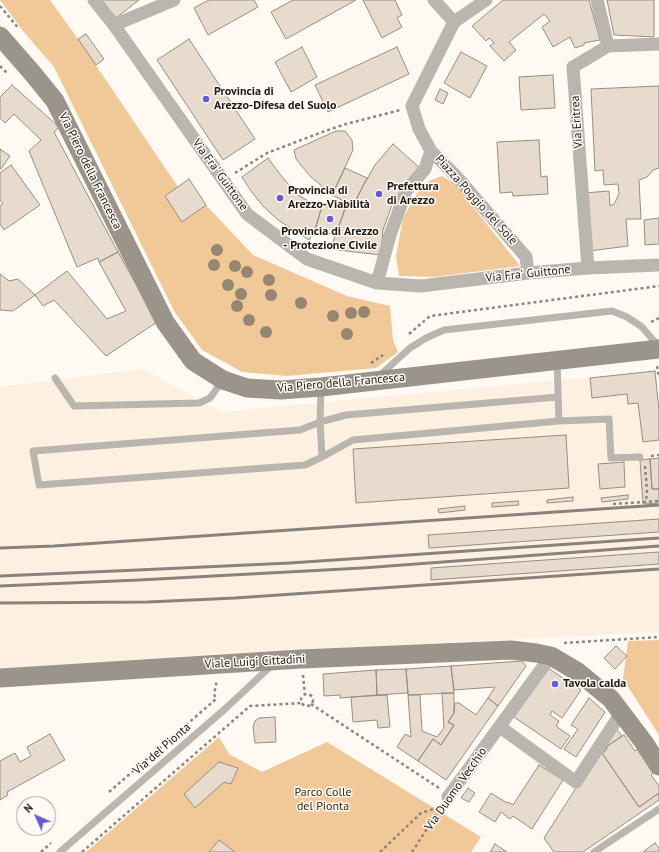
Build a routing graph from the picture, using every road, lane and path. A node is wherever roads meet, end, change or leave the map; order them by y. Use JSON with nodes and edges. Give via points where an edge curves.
{"nodes":[{"id":1,"x":94,"y":0,"type":"edge"},
{"id":2,"x":174,"y":0,"type":"edge"},
{"id":3,"x":434,"y":0,"type":"edge"},
{"id":4,"x":486,"y":0,"type":"edge"},
{"id":5,"x":597,"y":0,"type":"edge"},
{"id":6,"x":454,"y":22,"type":"junction"},
{"id":7,"x":114,"y":25,"type":"junction"},
{"id":8,"x":659,"y":44,"type":"edge"},
{"id":9,"x":3,"y":46,"type":"edge"},
{"id":10,"x":608,"y":46,"type":"junction"},
{"id":11,"x":412,"y":106,"type":"junction"},
{"id":12,"x":431,"y":151,"type":"junction"},
{"id":13,"x":223,"y":180,"type":"junction"},
{"id":14,"x":659,"y":265,"type":"edge"},
{"id":15,"x":588,"y":268,"type":"junction"},
{"id":16,"x":528,"y":273,"type":"junction"},
{"id":17,"x":377,"y":283,"type":"junction"},
{"id":18,"x":658,"y":353,"type":"edge"},
{"id":19,"x":557,"y":361,"type":"junction"},
{"id":20,"x":55,"y":378,"type":"dead end"},
{"id":21,"x":659,"y":378,"type":"edge"},
{"id":22,"x":223,"y":380,"type":"junction"},
{"id":23,"x":374,"y":381,"type":"junction"},
{"id":24,"x":321,"y":387,"type":"junction"},
{"id":25,"x":558,"y":397,"type":"junction"},
{"id":26,"x":559,"y":420,"type":"junction"},
{"id":27,"x":320,"y":422,"type":"junction"},
{"id":28,"x":322,"y":457,"type":"junction"},
{"id":29,"x":642,"y":460,"type":"joint"},
{"id":30,"x":659,"y":501,"type":"edge"},
{"id":31,"x":646,"y":502,"type":"junction"},
{"id":32,"x":613,"y":504,"type":"dead end"},
{"id":33,"x":659,"y":637,"type":"edge"},
{"id":34,"x":555,"y":650,"type":"junction"},
{"id":35,"x":277,"y":660,"type":"junction"},
{"id":36,"x":0,"y":678,"type":"edge"},
{"id":37,"x":216,"y":699,"type":"dead end"},
{"id":38,"x":302,"y":703,"type":"junction"},
{"id":39,"x":311,"y":704,"type":"junction"},
{"id":40,"x":621,"y":713,"type":"junction"},
{"id":41,"x":500,"y":727,"type":"junction"},
{"id":42,"x":659,"y":766,"type":"edge"},
{"id":43,"x":105,"y":796,"type":"dead end"},
{"id":44,"x":443,"y":798,"type":"junction"},
{"id":45,"x":659,"y":809,"type":"edge"},
{"id":46,"x":53,"y":842,"type":"dead end"},
{"id":47,"x":41,"y":852,"type":"edge"},
{"id":48,"x":60,"y":852,"type":"edge"},
{"id":49,"x":82,"y":852,"type":"edge"},
{"id":50,"x":380,"y":852,"type":"edge"},
{"id":51,"x":412,"y":852,"type":"edge"},
{"id":52,"x":594,"y":852,"type":"edge"}],
"edges":[{"from":1,"to":7,"type":"street","name":"Via Fra' Guittone"},
{"from":2,"to":7,"type":"street"},
{"from":3,"to":6,"type":"street"},
{"from":4,"to":6,"type":"street"},
{"from":5,"to":10,"type":"street"},
{"from":6,"to":11,"type":"street"},
{"from":7,"to":13,"type":"street","name":"Via Fra' Guittone"},
{"from":8,"to":10,"type":"street","name":"Via Eritrea"},
{"from":9,"to":22,"type":"main road","name":"Via Piero della Francesca","via":[[34,75],[55,101],[165,322],[193,362]]},
{"from":10,"to":15,"type":"street","name":"Via Eritrea","via":[[573,67]]},
{"from":11,"to":12,"type":"street","via":[[419,129]]},
{"from":11,"to":13,"type":"path","via":[[346,124],[267,153]]},
{"from":12,"to":16,"type":"street","name":"Piazza Poggio del Sole","via":[[526,257]]},
{"from":12,"to":17,"type":"street","name":"Piazza Poggio del Sole","via":[[426,169],[406,191],[390,235]]},
{"from":13,"to":17,"type":"street","name":"Via Fra' Guittone","via":[[247,214],[307,259]]},
{"from":14,"to":15,"type":"street","name":"Via Fra' Guittone"},
{"from":15,"to":16,"type":"street","name":"Via Fra' Guittone"},
{"from":16,"to":17,"type":"street","name":"Via Fra' Guittone","via":[[421,286]]},
{"from":18,"to":19,"type":"main road","name":"Via Piero della Francesca"},
{"from":18,"to":21,"type":"path"},
{"from":18,"to":23,"type":"lane","via":[[642,327],[612,311],[444,330],[410,348]]},
{"from":19,"to":23,"type":"main road","name":"Via Piero della Francesca"},
{"from":19,"to":25,"type":"lane"},
{"from":20,"to":22,"type":"lane","via":[[74,406],[200,403],[210,398]]},
{"from":22,"to":24,"type":"main road","name":"Via Piero della Francesca","via":[[247,388],[281,390]]},
{"from":23,"to":24,"type":"main road","name":"Via Piero della Francesca"},
{"from":24,"to":27,"type":"lane"},
{"from":25,"to":26,"type":"lane"},
{"from":25,"to":27,"type":"lane","via":[[346,415]]},
{"from":26,"to":28,"type":"lane","via":[[353,440]]},
{"from":26,"to":29,"type":"lane","via":[[609,419],[611,458]]},
{"from":27,"to":28,"type":"lane"},
{"from":27,"to":28,"type":"lane","via":[[300,430],[33,451],[39,485],[305,465]]},
{"from":29,"to":31,"type":"path","via":[[647,490]]},
{"from":30,"to":31,"type":"path"},
{"from":31,"to":32,"type":"path"},
{"from":33,"to":34,"type":"path"},
{"from":34,"to":35,"type":"main road","name":"Viale Luigi Cittadini","via":[[536,653],[511,650]]},
{"from":34,"to":40,"type":"main road","via":[[611,699]]},
{"from":34,"to":41,"type":"street","name":"Via Duomo Vecchio"},
{"from":35,"to":36,"type":"main road","name":"Viale Luigi Cittadini"},
{"from":35,"to":48,"type":"lane","name":"Via del Pionta","via":[[225,709]]},
{"from":37,"to":43,"type":"path"},
{"from":38,"to":39,"type":"path","via":[[306,706]]},
{"from":38,"to":39,"type":"path","via":[[302,697],[309,695],[313,699]]},
{"from":38,"to":49,"type":"path","via":[[250,706]]},
{"from":39,"to":44,"type":"path"},
{"from":40,"to":41,"type":"street","via":[[576,782]]},
{"from":40,"to":42,"type":"main road"},
{"from":41,"to":44,"type":"street","name":"Via Duomo Vecchio"},
{"from":44,"to":50,"type":"path","via":[[421,813]]},
{"from":44,"to":51,"type":"path","name":"Via Duomo Vecchio"},
{"from":45,"to":52,"type":"lane"},
{"from":46,"to":47,"type":"path"}]}
